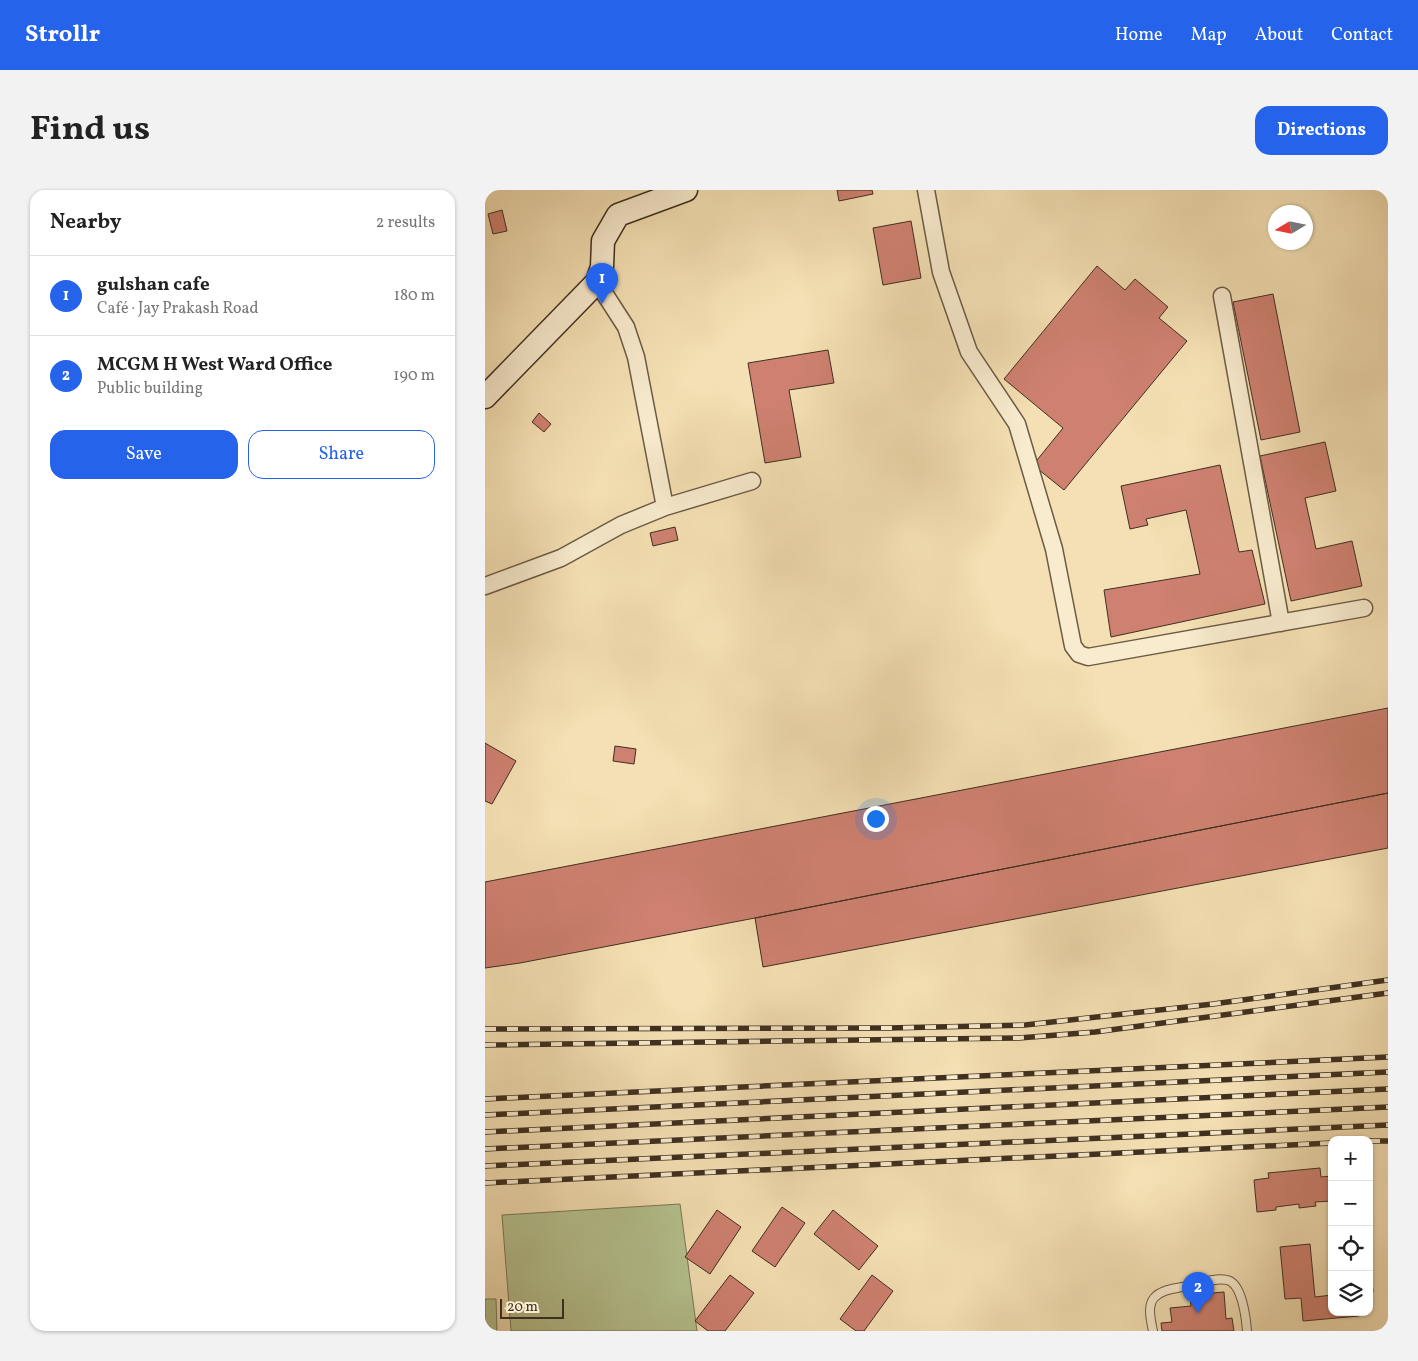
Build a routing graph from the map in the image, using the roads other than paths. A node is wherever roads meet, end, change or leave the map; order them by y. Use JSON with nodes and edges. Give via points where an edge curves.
{"nodes":[{"id":1,"x":686,"y":190,"type":"edge"},
{"id":2,"x":926,"y":190,"type":"edge"},
{"id":3,"x":597,"y":282,"type":"junction"},
{"id":4,"x":1222,"y":296,"type":"dead end"},
{"id":5,"x":485,"y":397,"type":"edge"},
{"id":6,"x":752,"y":481,"type":"dead end"},
{"id":7,"x":665,"y":506,"type":"junction"},
{"id":8,"x":485,"y":586,"type":"edge"},
{"id":9,"x":1364,"y":608,"type":"dead end"},
{"id":10,"x":1281,"y":623,"type":"junction"},
{"id":11,"x":1153,"y":1331,"type":"edge"},
{"id":12,"x":1247,"y":1331,"type":"edge"}],
"edges":[{"from":1,"to":3,"type":"street","via":[[618,215],[603,241],[602,267]]},
{"from":2,"to":10,"type":"street","via":[[941,272],[969,352],[1017,424],[1054,550],[1073,646],[1079,654],[1088,657]]},
{"from":3,"to":5,"type":"street"},
{"from":3,"to":7,"type":"street","via":[[626,327],[636,357]]},
{"from":4,"to":10,"type":"street"},
{"from":6,"to":7,"type":"street"},
{"from":7,"to":8,"type":"street","via":[[621,524],[561,558]]},
{"from":9,"to":10,"type":"street"},
{"from":11,"to":12,"type":"lane","via":[[1150,1310],[1153,1298],[1161,1292],[1222,1280],[1228,1280],[1235,1286]]}]}
